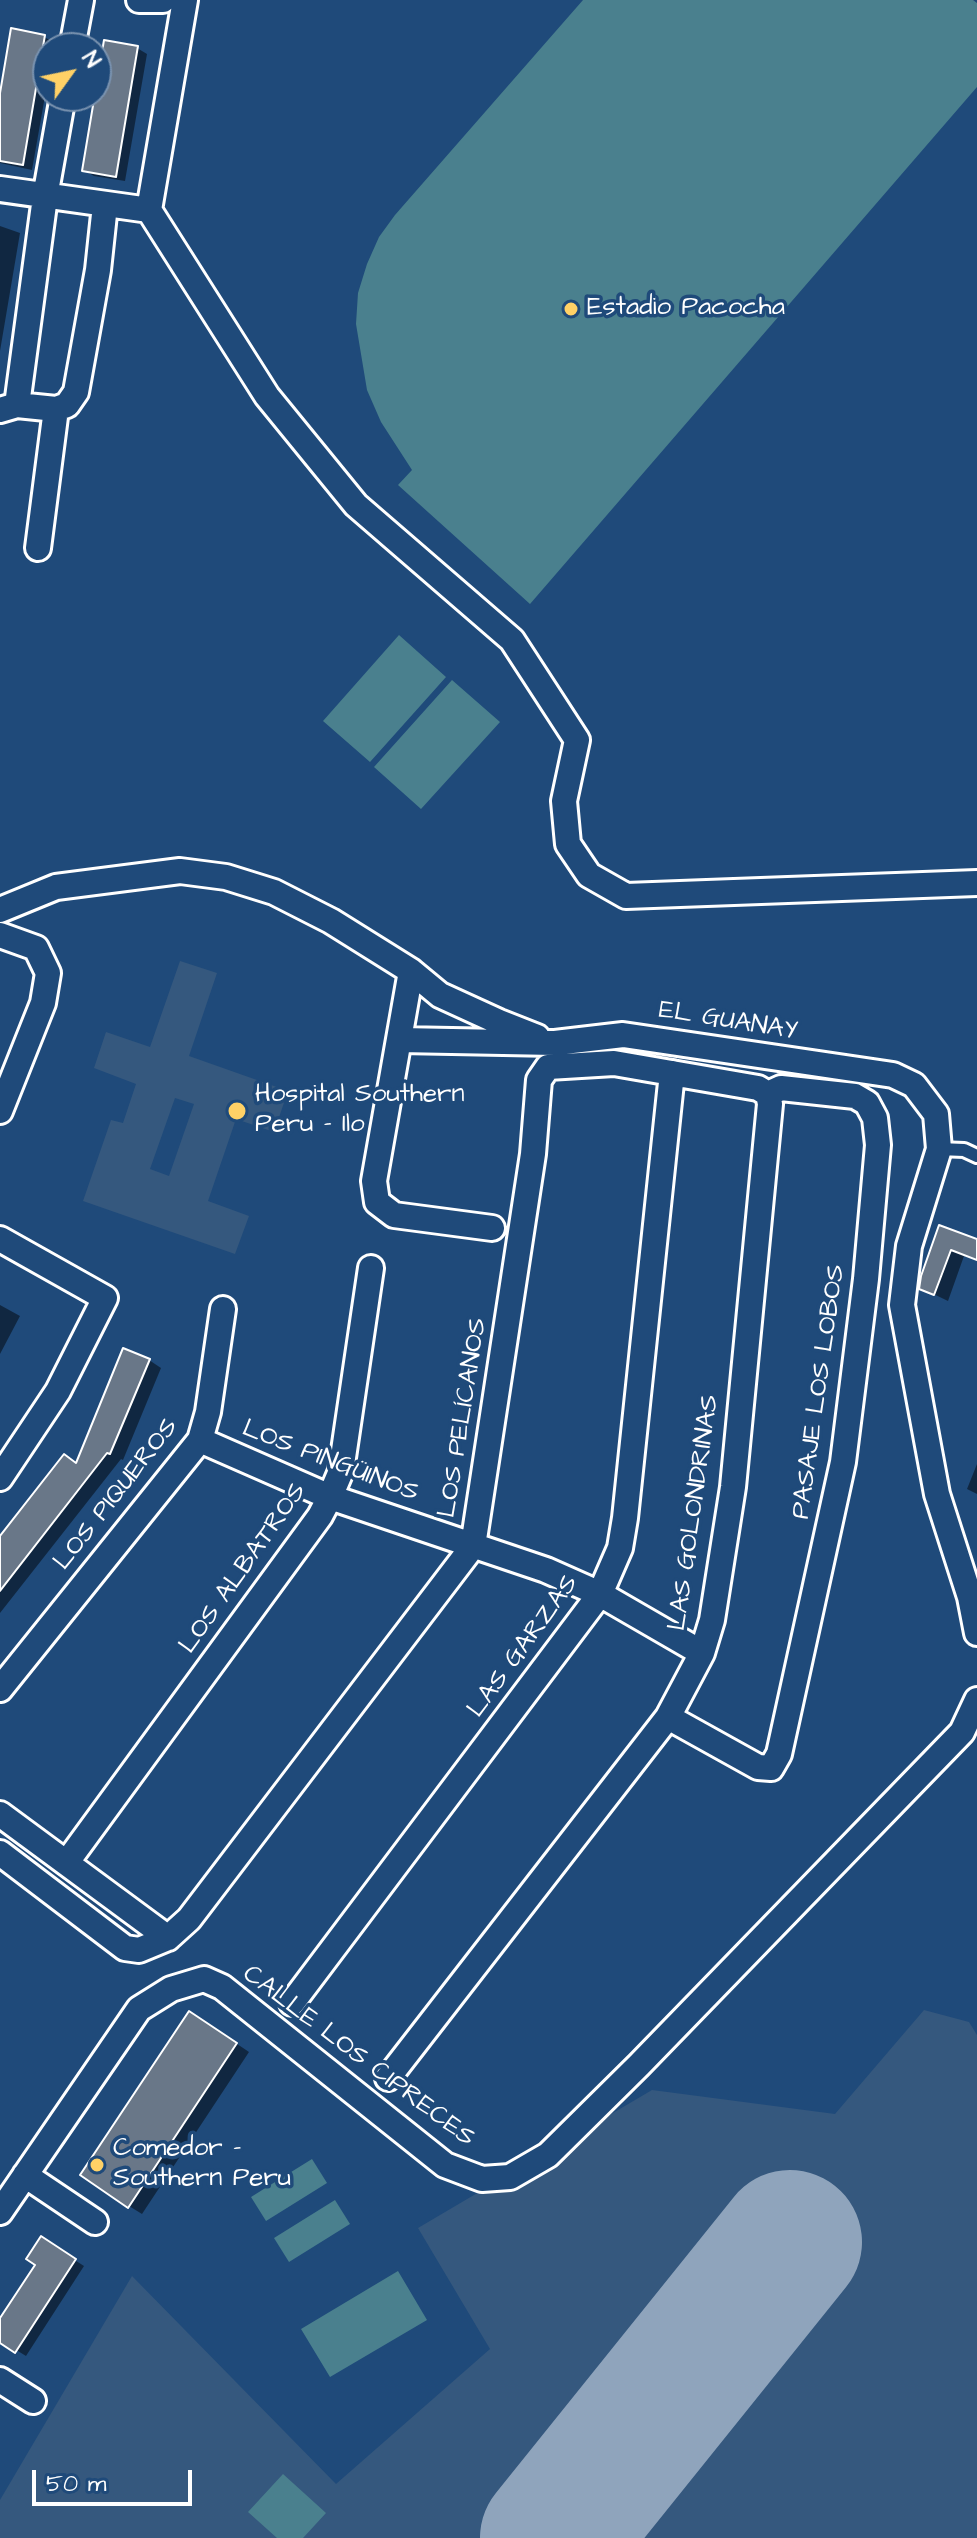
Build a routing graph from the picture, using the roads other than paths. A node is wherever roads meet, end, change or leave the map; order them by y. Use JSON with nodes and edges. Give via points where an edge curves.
{"nodes":[{"id":1,"x":81,"y":0,"type":"edge"},
{"id":2,"x":139,"y":0,"type":"edge"},
{"id":3,"x":163,"y":0,"type":"edge"},
{"id":4,"x":185,"y":0,"type":"edge"},
{"id":5,"x":75,"y":32,"type":"edge"},
{"id":6,"x":60,"y":112,"type":"edge"},
{"id":7,"x":0,"y":189,"type":"edge"},
{"id":8,"x":45,"y":197,"type":"junction"},
{"id":9,"x":105,"y":205,"type":"junction"},
{"id":10,"x":149,"y":210,"type":"junction"},
{"id":11,"x":6,"y":403,"type":"edge"},
{"id":12,"x":56,"y":409,"type":"junction"},
{"id":13,"x":38,"y":548,"type":"dead end"},
{"id":14,"x":977,"y":883,"type":"edge"},
{"id":15,"x":0,"y":910,"type":"edge"},
{"id":16,"x":0,"y":935,"type":"edge"},
{"id":17,"x":411,"y":971,"type":"junction"},
{"id":18,"x":400,"y":1040,"type":"junction"},
{"id":19,"x":555,"y":1043,"type":"junction"},
{"id":20,"x":672,"y":1073,"type":"junction"},
{"id":21,"x":768,"y":1094,"type":"junction"},
{"id":22,"x":0,"y":1111,"type":"edge"},
{"id":23,"x":939,"y":1149,"type":"junction"},
{"id":24,"x":977,"y":1156,"type":"edge"},
{"id":25,"x":492,"y":1228,"type":"dead end"},
{"id":26,"x":0,"y":1239,"type":"edge"},
{"id":27,"x":371,"y":1268,"type":"dead end"},
{"id":28,"x":223,"y":1309,"type":"dead end"},
{"id":29,"x":200,"y":1440,"type":"junction"},
{"id":30,"x":0,"y":1478,"type":"edge"},
{"id":31,"x":330,"y":1497,"type":"junction"},
{"id":32,"x":473,"y":1546,"type":"junction"},
{"id":33,"x":600,"y":1594,"type":"junction"},
{"id":34,"x":977,"y":1633,"type":"edge"},
{"id":35,"x":702,"y":1653,"type":"junction"},
{"id":36,"x":0,"y":1689,"type":"edge"},
{"id":37,"x":977,"y":1700,"type":"edge"},
{"id":38,"x":668,"y":1717,"type":"junction"},
{"id":39,"x":0,"y":1814,"type":"edge"},
{"id":40,"x":0,"y":1853,"type":"edge"},
{"id":41,"x":67,"y":1862,"type":"junction"},
{"id":42,"x":168,"y":1938,"type":"junction"},
{"id":43,"x":292,"y":2003,"type":"dead end"},
{"id":44,"x":388,"y":2078,"type":"dead end"},
{"id":45,"x":25,"y":2175,"type":"junction"},
{"id":46,"x":3,"y":2200,"type":"edge"},
{"id":47,"x":95,"y":2222,"type":"dead end"},
{"id":48,"x":0,"y":2380,"type":"edge"},
{"id":49,"x":33,"y":2401,"type":"dead end"}],
"edges":[{"from":1,"to":5,"type":"street"},
{"from":2,"to":3,"type":"street"},
{"from":4,"to":10,"type":"street"},
{"from":6,"to":8,"type":"street"},
{"from":7,"to":8,"type":"street"},
{"from":8,"to":9,"type":"street"},
{"from":8,"to":11,"type":"street"},
{"from":9,"to":10,"type":"street"},
{"from":9,"to":12,"type":"street","via":[[76,392],[67,405]]},
{"from":10,"to":14,"type":"street","via":[[267,396],[356,505],[512,640],[577,740],[564,801],[568,844],[589,875],[626,896]]},
{"from":11,"to":12,"type":"street"},
{"from":12,"to":13,"type":"street"},
{"from":15,"to":17,"type":"street","via":[[56,887],[180,871],[226,877],[274,892]]},
{"from":16,"to":22,"type":"street","via":[[36,948],[48,973],[43,1003]]},
{"from":17,"to":18,"type":"street"},
{"from":17,"to":19,"type":"street","via":[[440,995]]},
{"from":18,"to":19,"type":"street","name":"EL GUANAY"},
{"from":18,"to":25,"type":"street","via":[[374,1181],[377,1202],[394,1215]]},
{"from":19,"to":23,"type":"street","name":"EL GUANAY","via":[[623,1035],[893,1075],[914,1085],[936,1114]]},
{"from":20,"to":21,"type":"street","name":"LOS PELÍCANOS"},
{"from":20,"to":32,"type":"street","name":"LOS PELÍCANOS","via":[[614,1063],[548,1067],[539,1080],[533,1154]]},
{"from":20,"to":33,"type":"street","name":"LAS GARZAS","via":[[625,1518],[620,1548]]},
{"from":21,"to":35,"type":"street","name":"LAS GOLONDRINAS","via":[[733,1487]]},
{"from":21,"to":38,"type":"street","name":"PASAJE LOS LOBOS","via":[[781,1088],[855,1096],[867,1103],[875,1118],[878,1145],[866,1279],[843,1462],[779,1754],[771,1768],[758,1767]]},
{"from":23,"to":24,"type":"lane"},
{"from":23,"to":34,"type":"street","via":[[909,1246],[902,1305],[937,1494]]},
{"from":26,"to":30,"type":"street","via":[[105,1298],[58,1391]]},
{"from":27,"to":31,"type":"street","name":"LOS ALBATROS","via":[[341,1471]]},
{"from":28,"to":29,"type":"street","name":"LOS PIQUEROS"},
{"from":29,"to":31,"type":"street","name":"LOS PINGÜINOS"},
{"from":29,"to":36,"type":"street","name":"LOS PIQUEROS"},
{"from":31,"to":32,"type":"street","name":"LOS PINGÜINOS"},
{"from":31,"to":41,"type":"street","name":"LOS ALBATROS"},
{"from":32,"to":33,"type":"street","name":"LOS PINGÜINOS"},
{"from":32,"to":42,"type":"street","name":"LOS PELÍCANOS","via":[[189,1919]]},
{"from":33,"to":35,"type":"street","name":"LOS PINGÜINOS"},
{"from":33,"to":43,"type":"street","name":"LAS GARZAS"},
{"from":35,"to":38,"type":"street","name":"LAS GOLONDRINAS"},
{"from":37,"to":45,"type":"street","name":"CALLE LOS CIPRECES","via":[[962,1732],[639,2065],[548,2155],[510,2177],[482,2179],[445,2165],[222,1987],[204,1979],[171,1989],[139,2009]]},
{"from":38,"to":44,"type":"street","name":"LAS GOLONDRINAS"},
{"from":39,"to":41,"type":"street"},
{"from":40,"to":42,"type":"street","name":"LOS PELÍCANOS","via":[[125,1948],[139,1950]]},
{"from":41,"to":42,"type":"street"},
{"from":45,"to":46,"type":"street","name":"CALLE LOS CIPRECES"},
{"from":45,"to":47,"type":"street"},
{"from":48,"to":49,"type":"street"}]}
